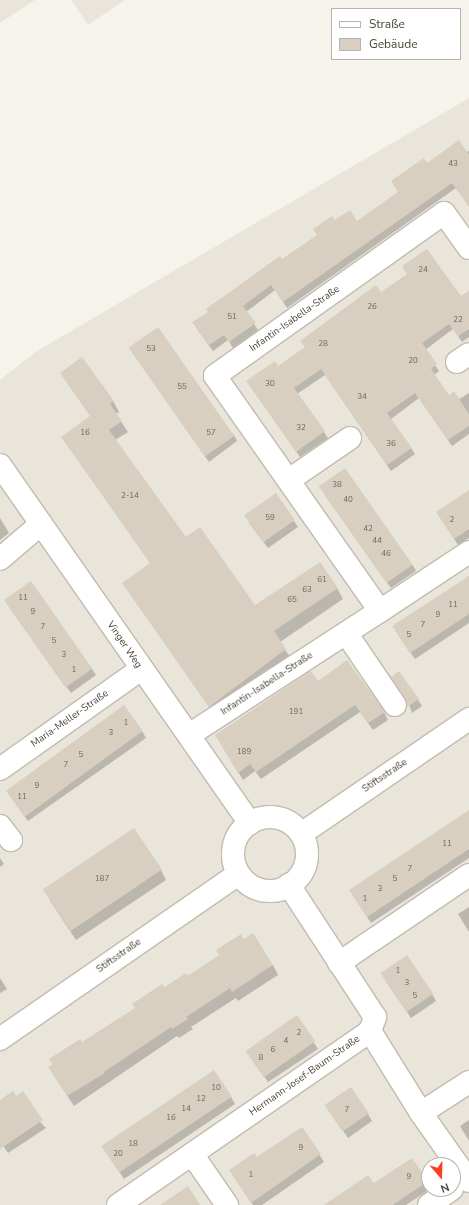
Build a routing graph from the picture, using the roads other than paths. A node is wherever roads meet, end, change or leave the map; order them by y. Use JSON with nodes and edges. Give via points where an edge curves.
{"nodes":[{"id":1,"x":469,"y":248,"type":"edge"},
{"id":2,"x":350,"y":438,"type":"dead end"},
{"id":3,"x":0,"y":465,"type":"edge"},
{"id":4,"x":289,"y":480,"type":"junction"},
{"id":5,"x":41,"y":524,"type":"junction"},
{"id":6,"x":469,"y":552,"type":"edge"},
{"id":7,"x":0,"y":559,"type":"edge"},
{"id":8,"x":380,"y":611,"type":"junction"},
{"id":9,"x":346,"y":633,"type":"junction"},
{"id":10,"x":141,"y":669,"type":"junction"},
{"id":11,"x":395,"y":705,"type":"dead end"},
{"id":12,"x":469,"y":719,"type":"edge"},
{"id":13,"x":189,"y":735,"type":"junction"},
{"id":14,"x":0,"y":769,"type":"edge"},
{"id":15,"x":250,"y":823,"type":"junction"},
{"id":16,"x":301,"y":834,"type":"junction"},
{"id":17,"x":238,"y":874,"type":"junction"},
{"id":18,"x":469,"y":875,"type":"edge"},
{"id":19,"x":289,"y":885,"type":"junction"},
{"id":20,"x":339,"y":963,"type":"junction"},
{"id":21,"x":370,"y":1031,"type":"junction"},
{"id":22,"x":0,"y":1039,"type":"edge"},
{"id":23,"x":469,"y":1082,"type":"edge"},
{"id":24,"x":421,"y":1114,"type":"junction"},
{"id":25,"x":192,"y":1154,"type":"junction"},
{"id":26,"x":445,"y":1157,"type":"edge"},
{"id":27,"x":441,"y":1197,"type":"edge"},
{"id":28,"x":118,"y":1205,"type":"edge"},
{"id":29,"x":227,"y":1205,"type":"edge"},
{"id":30,"x":429,"y":1205,"type":"edge"}],
"edges":[{"from":1,"to":4,"type":"street","name":"Infantin-Isabella-Straße","via":[[444,213],[215,376]]},
{"from":2,"to":4,"type":"street"},
{"from":3,"to":5,"type":"street","name":"Vinger Weg"},
{"from":4,"to":8,"type":"street","name":"Infantin-Isabella-Straße"},
{"from":5,"to":7,"type":"street"},
{"from":5,"to":10,"type":"street","name":"Vinger Weg"},
{"from":6,"to":8,"type":"street","name":"Infantin-Isabella-Straße"},
{"from":8,"to":9,"type":"street","name":"Infantin-Isabella-Straße"},
{"from":9,"to":11,"type":"street"},
{"from":9,"to":13,"type":"street","name":"Infantin-Isabella-Straße"},
{"from":10,"to":13,"type":"street","name":"Vinger Weg"},
{"from":10,"to":14,"type":"street","name":"Maria-Meller-Straße"},
{"from":12,"to":16,"type":"street","name":"Stiftsstraße"},
{"from":13,"to":15,"type":"street","name":"Vinger Weg"},
{"from":15,"to":16,"type":"street","via":[[272,817],[288,823]]},
{"from":15,"to":17,"type":"street","via":[[235,840],[233,863]]},
{"from":16,"to":19,"type":"street","via":[[307,851],[306,861],[298,878]]},
{"from":17,"to":19,"type":"street","via":[[246,883],[268,892]]},
{"from":17,"to":22,"type":"street","name":"Stiftsstraße"},
{"from":18,"to":20,"type":"street"},
{"from":19,"to":20,"type":"street","name":"Hermann-Josef-Baum-Straße"},
{"from":20,"to":21,"type":"street","name":"Hermann-Josef-Baum-Straße","via":[[375,1017]]},
{"from":21,"to":24,"type":"street"},
{"from":21,"to":25,"type":"street","name":"Hermann-Josef-Baum-Straße"},
{"from":23,"to":24,"type":"street"},
{"from":24,"to":26,"type":"street"},
{"from":25,"to":28,"type":"street","name":"Hermann-Josef-Baum-Straße"},
{"from":25,"to":29,"type":"street"},
{"from":27,"to":30,"type":"street"}]}
